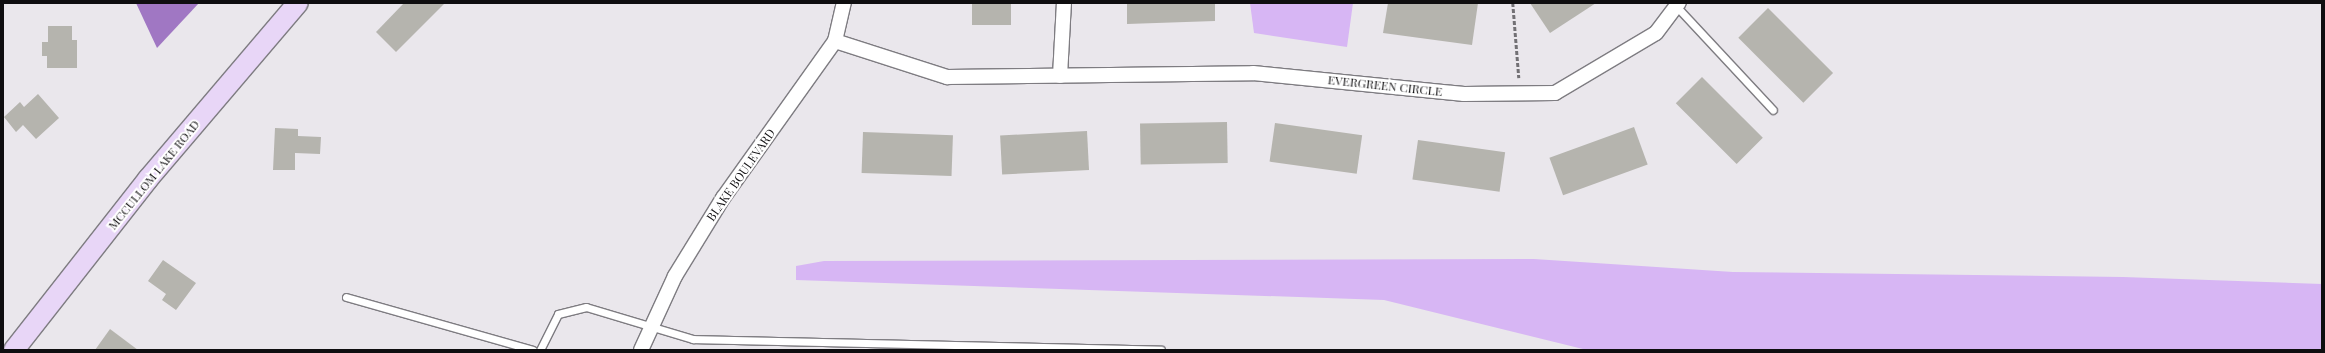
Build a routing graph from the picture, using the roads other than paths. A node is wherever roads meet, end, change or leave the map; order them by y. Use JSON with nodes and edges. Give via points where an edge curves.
{"nodes":[{"id":1,"x":298,"y":3,"type":"edge"},
{"id":2,"x":844,"y":3,"type":"edge"},
{"id":3,"x":1064,"y":3,"type":"edge"},
{"id":4,"x":1677,"y":4,"type":"edge"},
{"id":5,"x":835,"y":41,"type":"junction"},
{"id":6,"x":1060,"y":76,"type":"junction"},
{"id":7,"x":1772,"y":110,"type":"dead end"},
{"id":8,"x":346,"y":297,"type":"dead end"},
{"id":9,"x":651,"y":328,"type":"junction"},
{"id":10,"x":14,"y":350,"type":"edge"},
{"id":11,"x":533,"y":350,"type":"edge"},
{"id":12,"x":540,"y":350,"type":"edge"},
{"id":13,"x":641,"y":350,"type":"edge"},
{"id":14,"x":1161,"y":350,"type":"edge"}],
"edges":[{"from":1,"to":10,"type":"street","name":"MCCULLOM LAKE ROAD","via":[[148,179]]},
{"from":2,"to":5,"type":"street","name":"BLAKE BOULEVARD"},
{"from":3,"to":6,"type":"street"},
{"from":4,"to":6,"type":"street","name":"EVERGREEN CIRCLE","via":[[1656,33],[1555,93],[1464,94],[1253,73]]},
{"from":4,"to":7,"type":"lane"},
{"from":5,"to":6,"type":"street","name":"EVERGREEN CIRCLE","via":[[947,77]]},
{"from":5,"to":9,"type":"street","name":"BLAKE BOULEVARD","via":[[723,198],[675,276]]},
{"from":8,"to":11,"type":"lane"},
{"from":9,"to":12,"type":"lane","via":[[586,307],[558,314]]},
{"from":9,"to":13,"type":"street","name":"BLAKE BOULEVARD"},
{"from":9,"to":14,"type":"lane","via":[[693,339]]}]}
